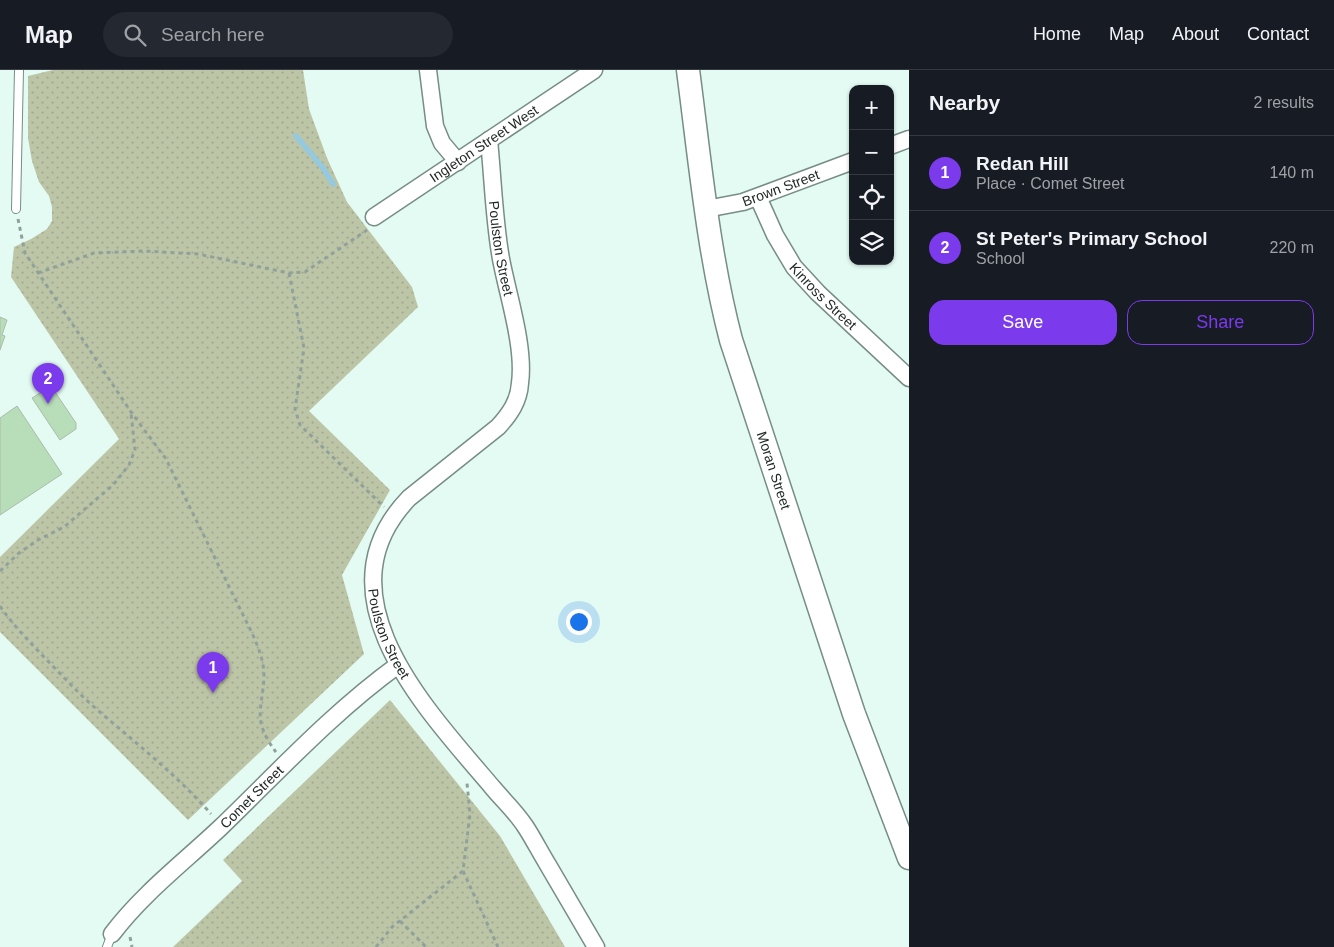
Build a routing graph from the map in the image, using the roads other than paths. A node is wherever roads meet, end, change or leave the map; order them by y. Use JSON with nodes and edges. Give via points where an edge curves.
{"nodes":[{"id":1,"x":19,"y":70,"type":"edge"},
{"id":2,"x":428,"y":70,"type":"edge"},
{"id":3,"x":594,"y":70,"type":"edge"},
{"id":4,"x":688,"y":70,"type":"edge"},
{"id":5,"x":909,"y":139,"type":"edge"},
{"id":6,"x":489,"y":140,"type":"junction"},
{"id":7,"x":894,"y":145,"type":"edge"},
{"id":8,"x":458,"y":162,"type":"junction"},
{"id":9,"x":849,"y":163,"type":"edge"},
{"id":10,"x":758,"y":197,"type":"junction"},
{"id":11,"x":16,"y":209,"type":"road end"},
{"id":12,"x":706,"y":209,"type":"junction"},
{"id":13,"x":374,"y":217,"type":"road end"},
{"id":14,"x":909,"y":378,"type":"edge"},
{"id":15,"x":398,"y":665,"type":"junction"},
{"id":16,"x":909,"y":858,"type":"edge"},
{"id":17,"x":109,"y":941,"type":"edge"},
{"id":18,"x":596,"y":947,"type":"edge"}],
"edges":[{"from":1,"to":11,"type":"lane"},
{"from":2,"to":8,"type":"street","via":[[435,126],[442,143]]},
{"from":3,"to":6,"type":"street","name":"Ingleton Street West"},
{"from":4,"to":12,"type":"street","name":"Moran Street"},
{"from":5,"to":7,"type":"street"},
{"from":6,"to":8,"type":"street","name":"Ingleton Street West"},
{"from":6,"to":15,"type":"street","name":"Poulston Street","via":[[499,242],[521,356],[520,386],[515,404],[498,427],[409,498],[393,516],[381,538],[373,574],[373,593],[384,637]]},
{"from":8,"to":13,"type":"street","name":"Ingleton Street West"},
{"from":9,"to":10,"type":"street","name":"Brown Street"},
{"from":10,"to":12,"type":"street","name":"Brown Street","via":[[732,206]]},
{"from":10,"to":14,"type":"street","name":"Kinross Street","via":[[779,242],[800,274]]},
{"from":12,"to":16,"type":"street","name":"Moran Street","via":[[722,307],[739,366],[854,714]]},
{"from":15,"to":17,"type":"street","name":"Comet Street","via":[[369,685],[126,916]]},
{"from":15,"to":18,"type":"street","name":"Poulston Street","via":[[463,753],[524,825]]}]}
